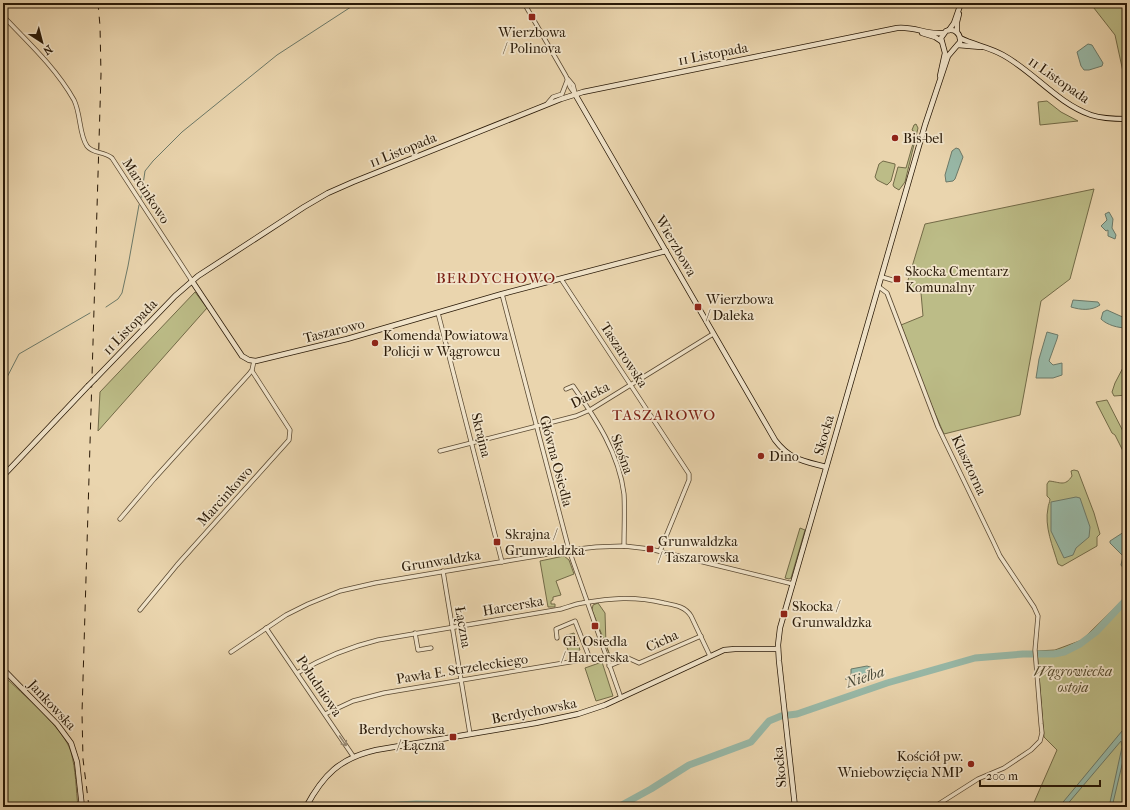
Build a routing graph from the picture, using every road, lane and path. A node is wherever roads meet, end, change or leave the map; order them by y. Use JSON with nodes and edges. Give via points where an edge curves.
{"nodes":[{"id":1,"x":524,"y":3,"type":"edge"},
{"id":2,"x":961,"y":3,"type":"edge"},
{"id":3,"x":3,"y":16,"type":"edge"},
{"id":4,"x":907,"y":28,"type":"junction"},
{"id":5,"x":949,"y":30,"type":"junction"},
{"id":6,"x":957,"y":32,"type":"junction"},
{"id":7,"x":944,"y":33,"type":"junction"},
{"id":8,"x":960,"y":38,"type":"junction"},
{"id":9,"x":941,"y":41,"type":"junction"},
{"id":10,"x":958,"y":45,"type":"junction"},
{"id":11,"x":944,"y":46,"type":"junction"},
{"id":12,"x":983,"y":47,"type":"junction"},
{"id":13,"x":953,"y":49,"type":"junction"},
{"id":14,"x":940,"y":76,"type":"junction"},
{"id":15,"x":566,"y":78,"type":"junction"},
{"id":16,"x":575,"y":94,"type":"junction"},
{"id":17,"x":545,"y":105,"type":"junction"},
{"id":18,"x":1127,"y":119,"type":"edge"},
{"id":19,"x":666,"y":251,"type":"junction"},
{"id":20,"x":882,"y":277,"type":"junction"},
{"id":21,"x":561,"y":279,"type":"junction"},
{"id":22,"x":892,"y":280,"type":"dead end"},
{"id":23,"x":192,"y":281,"type":"junction"},
{"id":24,"x":879,"y":287,"type":"junction"},
{"id":25,"x":502,"y":294,"type":"junction"},
{"id":26,"x":438,"y":313,"type":"junction"},
{"id":27,"x":714,"y":334,"type":"junction"},
{"id":28,"x":254,"y":361,"type":"junction"},
{"id":29,"x":252,"y":371,"type":"junction"},
{"id":30,"x":631,"y":385,"type":"junction"},
{"id":31,"x":566,"y":389,"type":"dead end"},
{"id":32,"x":590,"y":410,"type":"junction"},
{"id":33,"x":536,"y":426,"type":"junction"},
{"id":34,"x":472,"y":443,"type":"junction"},
{"id":35,"x":440,"y":452,"type":"dead end"},
{"id":36,"x":826,"y":467,"type":"junction"},
{"id":37,"x":3,"y":476,"type":"edge"},
{"id":38,"x":120,"y":519,"type":"dead end"},
{"id":39,"x":624,"y":546,"type":"junction"},
{"id":40,"x":569,"y":550,"type":"junction"},
{"id":41,"x":660,"y":552,"type":"junction"},
{"id":42,"x":502,"y":562,"type":"junction"},
{"id":43,"x":443,"y":571,"type":"junction"},
{"id":44,"x":793,"y":584,"type":"junction"},
{"id":45,"x":587,"y":602,"type":"junction"},
{"id":46,"x":140,"y":610,"type":"dead end"},
{"id":47,"x":452,"y":627,"type":"junction"},
{"id":48,"x":266,"y":628,"type":"junction"},
{"id":49,"x":415,"y":633,"type":"junction"},
{"id":50,"x":701,"y":636,"type":"junction"},
{"id":51,"x":558,"y":638,"type":"dead end"},
{"id":52,"x":430,"y":648,"type":"dead end"},
{"id":53,"x":778,"y":649,"type":"junction"},
{"id":54,"x":231,"y":652,"type":"dead end"},
{"id":55,"x":606,"y":656,"type":"junction"},
{"id":56,"x":710,"y":656,"type":"junction"},
{"id":57,"x":590,"y":659,"type":"junction"},
{"id":58,"x":610,"y":666,"type":"junction"},
{"id":59,"x":3,"y":669,"type":"edge"},
{"id":60,"x":297,"y":673,"type":"junction"},
{"id":61,"x":461,"y":680,"type":"junction"},
{"id":62,"x":621,"y":698,"type":"junction"},
{"id":63,"x":324,"y":714,"type":"junction"},
{"id":64,"x":470,"y":734,"type":"junction"},
{"id":65,"x":353,"y":756,"type":"junction"},
{"id":66,"x":82,"y":807,"type":"edge"},
{"id":67,"x":306,"y":807,"type":"edge"},
{"id":68,"x":795,"y":807,"type":"edge"},
{"id":69,"x":934,"y":807,"type":"edge"}],
"edges":[{"from":1,"to":15,"type":"street"},
{"from":2,"to":5,"type":"street"},
{"from":2,"to":6,"type":"street"},
{"from":3,"to":23,"type":"street","name":"Marcinkowo","via":[[63,84],[77,107],[87,146],[112,158]]},
{"from":4,"to":7,"type":"street","name":"11 Listopada"},
{"from":4,"to":9,"type":"street","name":"11 Listopada"},
{"from":4,"to":16,"type":"street","name":"11 Listopada","via":[[885,30]]},
{"from":5,"to":6,"type":"street"},
{"from":5,"to":7,"type":"street"},
{"from":6,"to":8,"type":"street"},
{"from":7,"to":9,"type":"street"},
{"from":8,"to":10,"type":"street"},
{"from":8,"to":12,"type":"street","name":"11 Listopada"},
{"from":9,"to":11,"type":"street"},
{"from":10,"to":12,"type":"street","name":"11 Listopada"},
{"from":10,"to":13,"type":"street"},
{"from":11,"to":13,"type":"street"},
{"from":11,"to":14,"type":"street","name":"Skocka"},
{"from":12,"to":18,"type":"street","name":"11 Listopada","via":[[1003,55],[1079,110],[1103,118]]},
{"from":13,"to":14,"type":"street","name":"Skocka"},
{"from":14,"to":20,"type":"street","name":"Skocka"},
{"from":15,"to":16,"type":"street","via":[[573,85]]},
{"from":15,"to":17,"type":"street","via":[[566,87],[562,94],[553,97]]},
{"from":16,"to":17,"type":"street","name":"11 Listopada"},
{"from":16,"to":19,"type":"street","name":"Wierzbowa"},
{"from":17,"to":23,"type":"street","name":"11 Listopada","via":[[328,193]]},
{"from":19,"to":21,"type":"street","name":"Taszarowo"},
{"from":19,"to":27,"type":"street","name":"Wierzbowa"},
{"from":20,"to":22,"type":"street"},
{"from":20,"to":24,"type":"street","name":"Skocka"},
{"from":21,"to":25,"type":"street","name":"Taszarowo"},
{"from":21,"to":30,"type":"street","name":"Taszarowska"},
{"from":23,"to":28,"type":"street","name":"Marcinkowo","via":[[242,356]]},
{"from":23,"to":37,"type":"street","name":"11 Listopada","bridge":true,"via":[[161,310]]},
{"from":24,"to":36,"type":"street","name":"Skocka"},
{"from":24,"to":69,"type":"street","name":"Klasztorna","via":[[887,293],[938,427],[1000,556],[1038,616],[1035,659],[1041,738],[1031,750],[1004,768],[984,776]]},
{"from":25,"to":26,"type":"street","name":"Taszarowo"},
{"from":25,"to":33,"type":"street","name":"Główna Osiedla"},
{"from":26,"to":28,"type":"street","name":"Taszarowo","via":[[347,339]]},
{"from":26,"to":34,"type":"street","name":"Skrajna"},
{"from":27,"to":30,"type":"street","name":"Daleka"},
{"from":27,"to":36,"type":"street","name":"Wierzbowa","via":[[781,448],[794,458]]},
{"from":28,"to":29,"type":"street"},
{"from":29,"to":38,"type":"street"},
{"from":29,"to":46,"type":"street","name":"Marcinkowo","via":[[290,430],[289,440]]},
{"from":30,"to":32,"type":"street","name":"Daleka"},
{"from":30,"to":41,"type":"street","name":"Taszarowska","via":[[690,477]]},
{"from":31,"to":32,"type":"street","name":"Skośna","via":[[573,386]]},
{"from":32,"to":33,"type":"street","name":"Daleka"},
{"from":32,"to":39,"type":"street","name":"Skośna","via":[[608,441],[619,471],[624,492]]},
{"from":33,"to":34,"type":"street","name":"Daleka"},
{"from":33,"to":40,"type":"street","name":"Główna Osiedla"},
{"from":34,"to":35,"type":"street","name":"Daleka"},
{"from":34,"to":42,"type":"street","name":"Skrajna"},
{"from":36,"to":44,"type":"street","name":"Skocka"},
{"from":39,"to":40,"type":"street","name":"Grunwaldzka"},
{"from":39,"to":41,"type":"street","name":"Grunwaldzka"},
{"from":40,"to":42,"type":"street","name":"Grunwaldzka"},
{"from":40,"to":45,"type":"street","name":"Główna Osiedla"},
{"from":41,"to":44,"type":"street","name":"Grunwaldzka"},
{"from":42,"to":43,"type":"street","name":"Grunwaldzka"},
{"from":43,"to":47,"type":"street","name":"Łączna"},
{"from":43,"to":48,"type":"street","name":"Grunwaldzka","via":[[340,591],[308,604]]},
{"from":44,"to":53,"type":"street","name":"Skocka","via":[[780,628]]},
{"from":45,"to":47,"type":"street","name":"Harcerska","via":[[561,609]]},
{"from":45,"to":50,"type":"street","name":"Harcerska","via":[[632,598],[678,606],[689,613]]},
{"from":45,"to":55,"type":"street","name":"Główna Osiedla"},
{"from":47,"to":49,"type":"street","name":"Harcerska"},
{"from":47,"to":61,"type":"street","name":"Łączna"},
{"from":48,"to":54,"type":"street","name":"Grunwaldzka"},
{"from":48,"to":60,"type":"street","name":"Południowa"},
{"from":49,"to":52,"type":"street","via":[[418,650]]},
{"from":49,"to":60,"type":"street","name":"Harcerska","via":[[343,650]]},
{"from":50,"to":56,"type":"street","name":"Harcerska"},
{"from":50,"to":58,"type":"street","name":"Cicha","via":[[639,663],[628,658]]},
{"from":51,"to":57,"type":"street","via":[[556,629],[575,620]]},
{"from":53,"to":56,"type":"street","name":"Berdychowska","via":[[729,649]]},
{"from":53,"to":68,"type":"street","name":"Skocka"},
{"from":55,"to":57,"type":"street","name":"Pawła E. Strzeleckiego"},
{"from":55,"to":58,"type":"street","name":"Główna Osiedla"},
{"from":56,"to":62,"type":"street","name":"Berdychowska"},
{"from":57,"to":61,"type":"street","name":"Pawła E. Strzeleckiego"},
{"from":58,"to":62,"type":"street","name":"Główna Osiedla"},
{"from":59,"to":66,"type":"street","name":"Jankowska","via":[[57,724],[71,742],[77,762]]},
{"from":60,"to":63,"type":"street","name":"Południowa"},
{"from":61,"to":63,"type":"street","name":"Pawła E. Strzeleckiego","via":[[374,695]]},
{"from":61,"to":64,"type":"street","name":"Łączna"},
{"from":62,"to":64,"type":"street","name":"Berdychowska","via":[[592,710],[562,718]]},
{"from":63,"to":65,"type":"street","name":"Południowa","one_way":true},
{"from":64,"to":65,"type":"street","name":"Berdychowska"},
{"from":65,"to":67,"type":"street","name":"Berdychowska","via":[[322,780]]}]}
